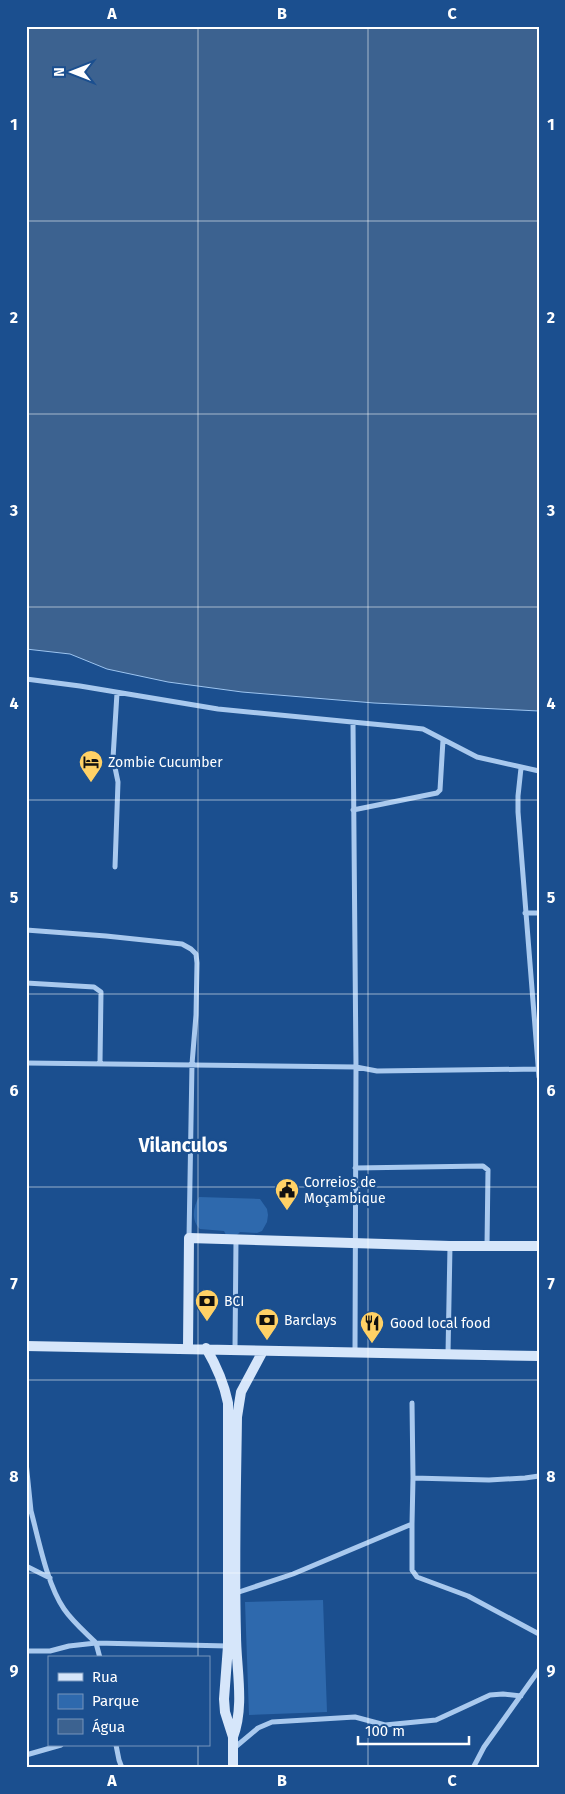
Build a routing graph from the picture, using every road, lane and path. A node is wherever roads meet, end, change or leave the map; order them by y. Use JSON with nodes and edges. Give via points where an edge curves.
{"nodes":[{"id":1,"x":26,"y":679,"type":"edge"},
{"id":2,"x":117,"y":693,"type":"junction"},
{"id":3,"x":353,"y":723,"type":"junction"},
{"id":4,"x":443,"y":740,"type":"junction"},
{"id":5,"x":521,"y":768,"type":"junction"},
{"id":6,"x":539,"y":772,"type":"edge"},
{"id":7,"x":353,"y":810,"type":"junction"},
{"id":8,"x":115,"y":867,"type":"dead end"},
{"id":9,"x":525,"y":913,"type":"junction"},
{"id":10,"x":539,"y":913,"type":"edge"},
{"id":11,"x":26,"y":930,"type":"edge"},
{"id":12,"x":26,"y":983,"type":"edge"},
{"id":13,"x":26,"y":1063,"type":"edge"},
{"id":14,"x":100,"y":1063,"type":"junction"},
{"id":15,"x":192,"y":1064,"type":"junction"},
{"id":16,"x":356,"y":1068,"type":"junction"},
{"id":17,"x":538,"y":1069,"type":"edge"},
{"id":18,"x":539,"y":1077,"type":"edge"},
{"id":19,"x":355,"y":1168,"type":"junction"},
{"id":20,"x":189,"y":1238,"type":"junction"},
{"id":21,"x":236,"y":1240,"type":"junction"},
{"id":22,"x":354,"y":1243,"type":"junction"},
{"id":23,"x":450,"y":1246,"type":"junction"},
{"id":24,"x":487,"y":1246,"type":"junction"},
{"id":25,"x":539,"y":1246,"type":"edge"},
{"id":26,"x":26,"y":1346,"type":"edge"},
{"id":27,"x":188,"y":1348,"type":"junction"},
{"id":28,"x":206,"y":1348,"type":"junction"},
{"id":29,"x":235,"y":1349,"type":"junction"},
{"id":30,"x":263,"y":1350,"type":"junction"},
{"id":31,"x":355,"y":1352,"type":"junction"},
{"id":32,"x":448,"y":1354,"type":"junction"},
{"id":33,"x":539,"y":1356,"type":"edge"},
{"id":34,"x":412,"y":1403,"type":"dead end"},
{"id":35,"x":26,"y":1462,"type":"edge"},
{"id":36,"x":539,"y":1476,"type":"edge"},
{"id":37,"x":413,"y":1478,"type":"junction"},
{"id":38,"x":29,"y":1511,"type":"edge"},
{"id":39,"x":412,"y":1524,"type":"junction"},
{"id":40,"x":26,"y":1566,"type":"edge"},
{"id":41,"x":50,"y":1578,"type":"junction"},
{"id":42,"x":236,"y":1593,"type":"junction"},
{"id":43,"x":539,"y":1634,"type":"edge"},
{"id":44,"x":96,"y":1642,"type":"junction"},
{"id":45,"x":228,"y":1646,"type":"junction"},
{"id":46,"x":26,"y":1651,"type":"edge"},
{"id":47,"x":100,"y":1656,"type":"edge"},
{"id":48,"x":539,"y":1670,"type":"edge"},
{"id":49,"x":225,"y":1693,"type":"junction"},
{"id":50,"x":239,"y":1693,"type":"junction"},
{"id":51,"x":521,"y":1696,"type":"junction"},
{"id":52,"x":225,"y":1710,"type":"junction"},
{"id":53,"x":239,"y":1711,"type":"junction"},
{"id":54,"x":233,"y":1737,"type":"junction"},
{"id":55,"x":58,"y":1746,"type":"edge"},
{"id":56,"x":116,"y":1746,"type":"edge"},
{"id":57,"x":233,"y":1749,"type":"junction"},
{"id":58,"x":26,"y":1755,"type":"edge"},
{"id":59,"x":122,"y":1768,"type":"edge"},
{"id":60,"x":233,"y":1768,"type":"edge"},
{"id":61,"x":473,"y":1768,"type":"edge"}],
"edges":[{"from":1,"to":2,"type":"street"},
{"from":2,"to":3,"type":"street","via":[[218,709]]},
{"from":2,"to":8,"type":"street","via":[[113,758],[118,782]]},
{"from":3,"to":4,"type":"street","via":[[423,729]]},
{"from":3,"to":7,"type":"street"},
{"from":4,"to":5,"type":"street","via":[[477,757]]},
{"from":4,"to":7,"type":"street","via":[[440,790],[437,793]]},
{"from":5,"to":6,"type":"street"},
{"from":5,"to":9,"type":"street","via":[[518,812]]},
{"from":7,"to":16,"type":"street"},
{"from":9,"to":10,"type":"street"},
{"from":9,"to":17,"type":"street"},
{"from":11,"to":15,"type":"street","via":[[182,944],[191,949],[196,954],[197,963]]},
{"from":12,"to":14,"type":"street","via":[[94,988],[101,992]]},
{"from":13,"to":14,"type":"street"},
{"from":14,"to":15,"type":"street"},
{"from":15,"to":16,"type":"street"},
{"from":15,"to":20,"type":"street"},
{"from":16,"to":17,"type":"street","via":[[377,1071]]},
{"from":16,"to":19,"type":"street"},
{"from":17,"to":18,"type":"street"},
{"from":19,"to":22,"type":"street"},
{"from":19,"to":24,"type":"street","via":[[486,1167]]},
{"from":20,"to":21,"type":"main road"},
{"from":20,"to":27,"type":"main road"},
{"from":21,"to":22,"type":"main road"},
{"from":21,"to":29,"type":"street"},
{"from":22,"to":23,"type":"main road"},
{"from":22,"to":31,"type":"street"},
{"from":23,"to":24,"type":"main road"},
{"from":23,"to":32,"type":"street"},
{"from":24,"to":25,"type":"main road"},
{"from":26,"to":27,"type":"main road"},
{"from":27,"to":28,"type":"main road"},
{"from":28,"to":29,"type":"main road"},
{"from":28,"to":45,"type":"main road","via":[[214,1361],[228,1403]]},
{"from":29,"to":30,"type":"main road"},
{"from":30,"to":31,"type":"main road"},
{"from":30,"to":42,"type":"main road","via":[[241,1392],[236,1417]]},
{"from":31,"to":32,"type":"main road"},
{"from":32,"to":33,"type":"main road"},
{"from":34,"to":37,"type":"street"},
{"from":35,"to":38,"type":"street"},
{"from":36,"to":37,"type":"street","via":[[489,1480]]},
{"from":37,"to":39,"type":"street"},
{"from":38,"to":41,"type":"street"},
{"from":39,"to":42,"type":"street","via":[[286,1577]]},
{"from":39,"to":43,"type":"street","via":[[412,1570],[417,1577],[468,1596]]},
{"from":40,"to":41,"type":"street"},
{"from":41,"to":44,"type":"street","via":[[62,1607]]},
{"from":42,"to":50,"type":"main road"},
{"from":44,"to":45,"type":"street"},
{"from":44,"to":46,"type":"street","via":[[50,1651]]},
{"from":44,"to":47,"type":"street"},
{"from":45,"to":49,"type":"main road"},
{"from":48,"to":51,"type":"street"},
{"from":49,"to":50,"type":"main road"},
{"from":49,"to":52,"type":"main road"},
{"from":50,"to":53,"type":"main road"},
{"from":51,"to":57,"type":"street","via":[[490,1695],[428,1722],[385,1725],[355,1717],[272,1722],[258,1728]]},
{"from":51,"to":61,"type":"street"},
{"from":52,"to":53,"type":"main road"},
{"from":52,"to":54,"type":"main road"},
{"from":53,"to":54,"type":"main road"},
{"from":54,"to":57,"type":"main road"},
{"from":55,"to":58,"type":"street"},
{"from":56,"to":59,"type":"street"},
{"from":57,"to":60,"type":"main road"}]}
